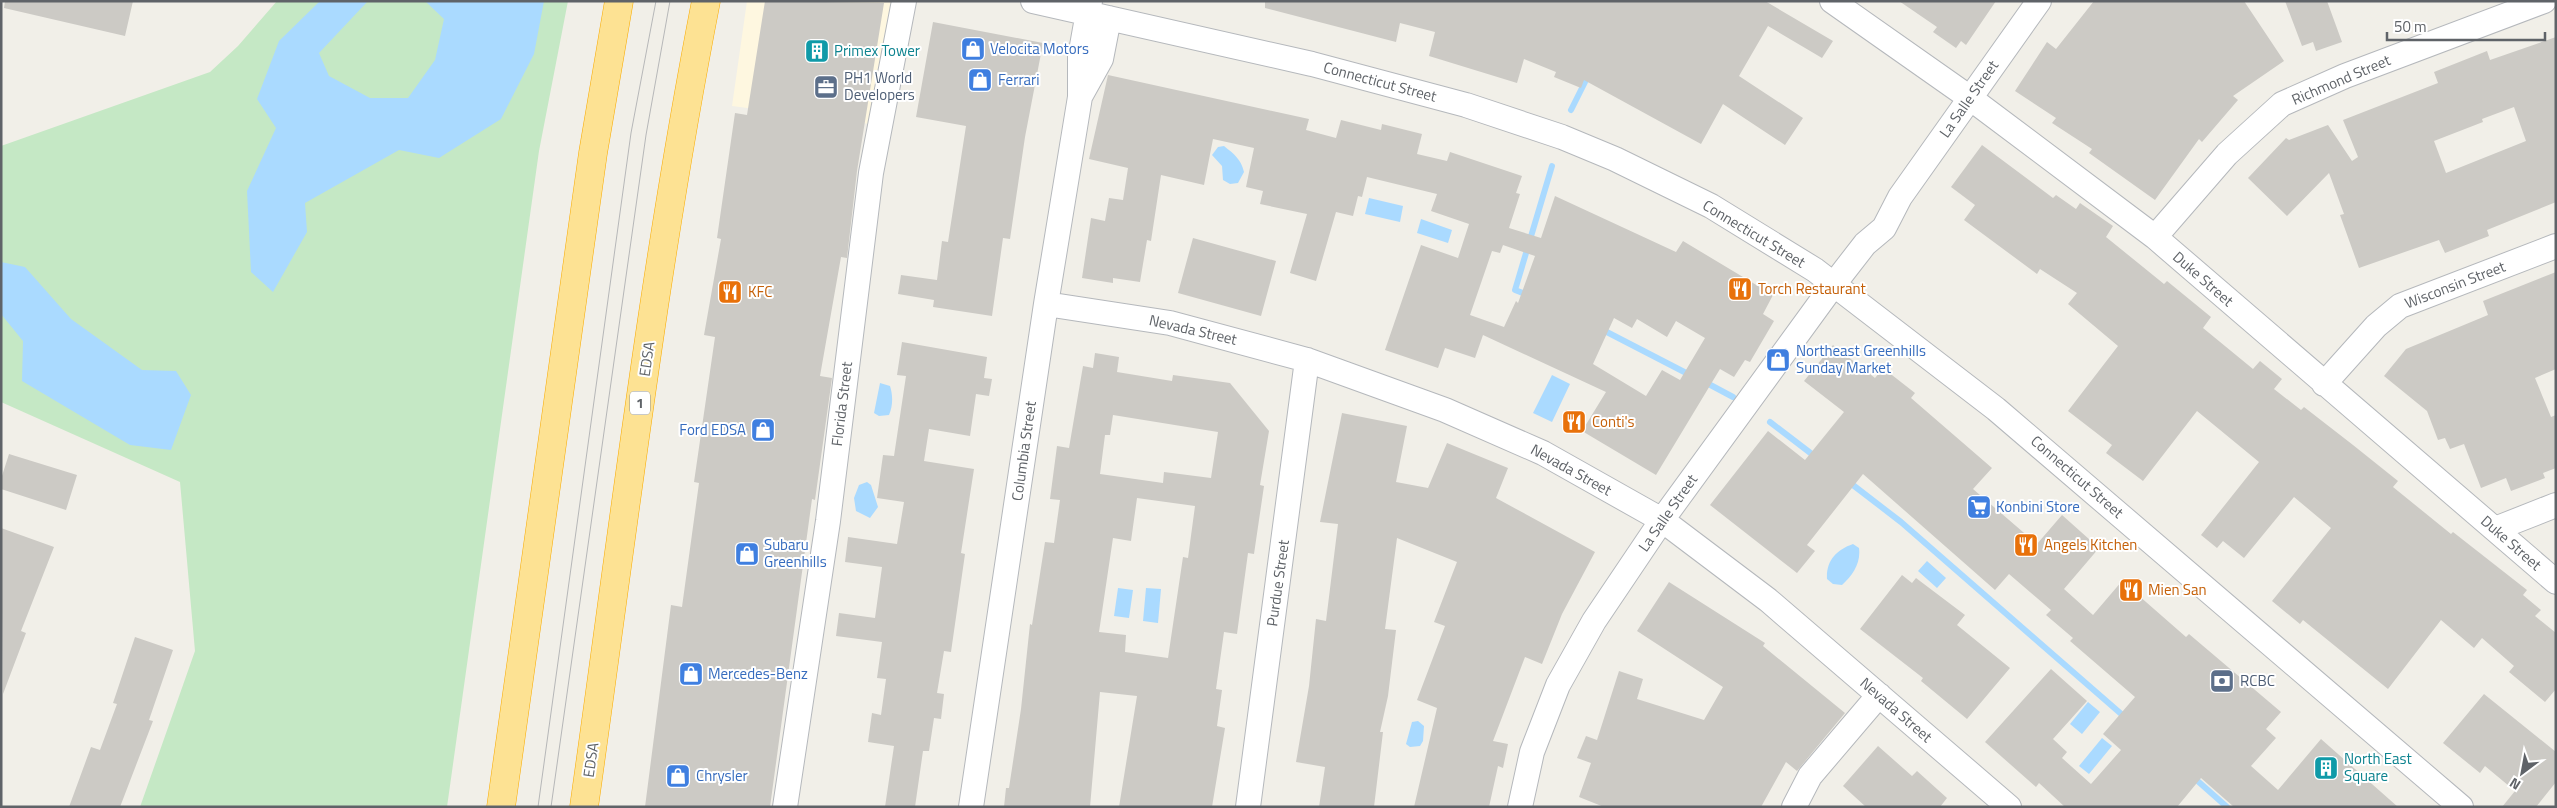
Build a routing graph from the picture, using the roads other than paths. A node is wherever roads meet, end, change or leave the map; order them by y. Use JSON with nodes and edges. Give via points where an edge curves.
{"nodes":[{"id":1,"x":619,"y":1,"type":"edge"},
{"id":2,"x":706,"y":1,"type":"edge"},
{"id":3,"x":904,"y":1,"type":"edge"},
{"id":4,"x":1033,"y":1,"type":"edge"},
{"id":5,"x":1832,"y":1,"type":"edge"},
{"id":6,"x":2039,"y":1,"type":"edge"},
{"id":7,"x":2544,"y":1,"type":"edge"},
{"id":8,"x":1096,"y":10,"type":"edge"},
{"id":9,"x":1970,"y":98,"type":"junction"},
{"id":10,"x":2155,"y":237,"type":"junction"},
{"id":11,"x":2556,"y":246,"type":"edge"},
{"id":12,"x":1834,"y":284,"type":"junction"},
{"id":13,"x":1046,"y":304,"type":"junction"},
{"id":14,"x":1307,"y":360,"type":"junction"},
{"id":15,"x":2324,"y":384,"type":"junction"},
{"id":16,"x":2556,"y":505,"type":"edge"},
{"id":17,"x":1662,"y":520,"type":"junction"},
{"id":18,"x":2495,"y":529,"type":"junction"},
{"id":19,"x":2556,"y":582,"type":"edge"},
{"id":20,"x":1879,"y":695,"type":"junction"},
{"id":21,"x":500,"y":807,"type":"edge"},
{"id":22,"x":584,"y":807,"type":"edge"},
{"id":23,"x":785,"y":807,"type":"edge"},
{"id":24,"x":972,"y":807,"type":"edge"},
{"id":25,"x":1248,"y":807,"type":"edge"},
{"id":26,"x":1520,"y":807,"type":"edge"},
{"id":27,"x":1794,"y":807,"type":"edge"},
{"id":28,"x":2010,"y":807,"type":"edge"},
{"id":29,"x":2461,"y":807,"type":"edge"}],
"edges":[{"from":1,"to":21,"type":"highway","via":[[593,153]]},
{"from":2,"to":22,"type":"highway","name":"EDSA","number":"1","via":[[679,142]]},
{"from":3,"to":23,"type":"street","name":"Florida Street","via":[[871,173],[828,521]]},
{"from":4,"to":8,"type":"street","name":"Connecticut Street"},
{"from":5,"to":9,"type":"street","name":"Duke Street"},
{"from":6,"to":9,"type":"street","name":"La Salle Street"},
{"from":7,"to":10,"type":"street","name":"Richmond Street","via":[[2345,76],[2282,104],[2227,154]]},
{"from":8,"to":12,"type":"street","name":"Connecticut Street","via":[[1466,105],[1562,137],[1711,206]]},
{"from":8,"to":13,"type":"street","name":"Columbia Street","via":[[1080,57],[1080,97]]},
{"from":9,"to":10,"type":"street","name":"Duke Street"},
{"from":9,"to":12,"type":"street","name":"La Salle Street","via":[[1900,197],[1884,228],[1864,244]]},
{"from":10,"to":15,"type":"street","name":"Duke Street"},
{"from":11,"to":15,"type":"street","name":"Wisconsin Street","via":[[2400,306],[2376,326]]},
{"from":12,"to":17,"type":"street","name":"La Salle Street"},
{"from":12,"to":29,"type":"street","name":"Connecticut Street","via":[[1996,408]]},
{"from":13,"to":14,"type":"street","name":"Nevada Street","via":[[1170,323]]},
{"from":13,"to":24,"type":"street","name":"Columbia Street"},
{"from":14,"to":17,"type":"street","name":"Nevada Street","via":[[1445,410],[1534,449]]},
{"from":14,"to":25,"type":"street","name":"Purdue Street"},
{"from":15,"to":18,"type":"street","name":"Duke Street"},
{"from":16,"to":18,"type":"street"},
{"from":17,"to":20,"type":"street","name":"Nevada Street","via":[[1768,600]]},
{"from":17,"to":26,"type":"street","name":"La Salle Street","via":[[1594,621],[1558,685],[1532,752]]},
{"from":18,"to":19,"type":"street","name":"Duke Street"},
{"from":20,"to":27,"type":"street","via":[[1810,776]]},
{"from":20,"to":28,"type":"street","name":"Nevada Street"}]}
